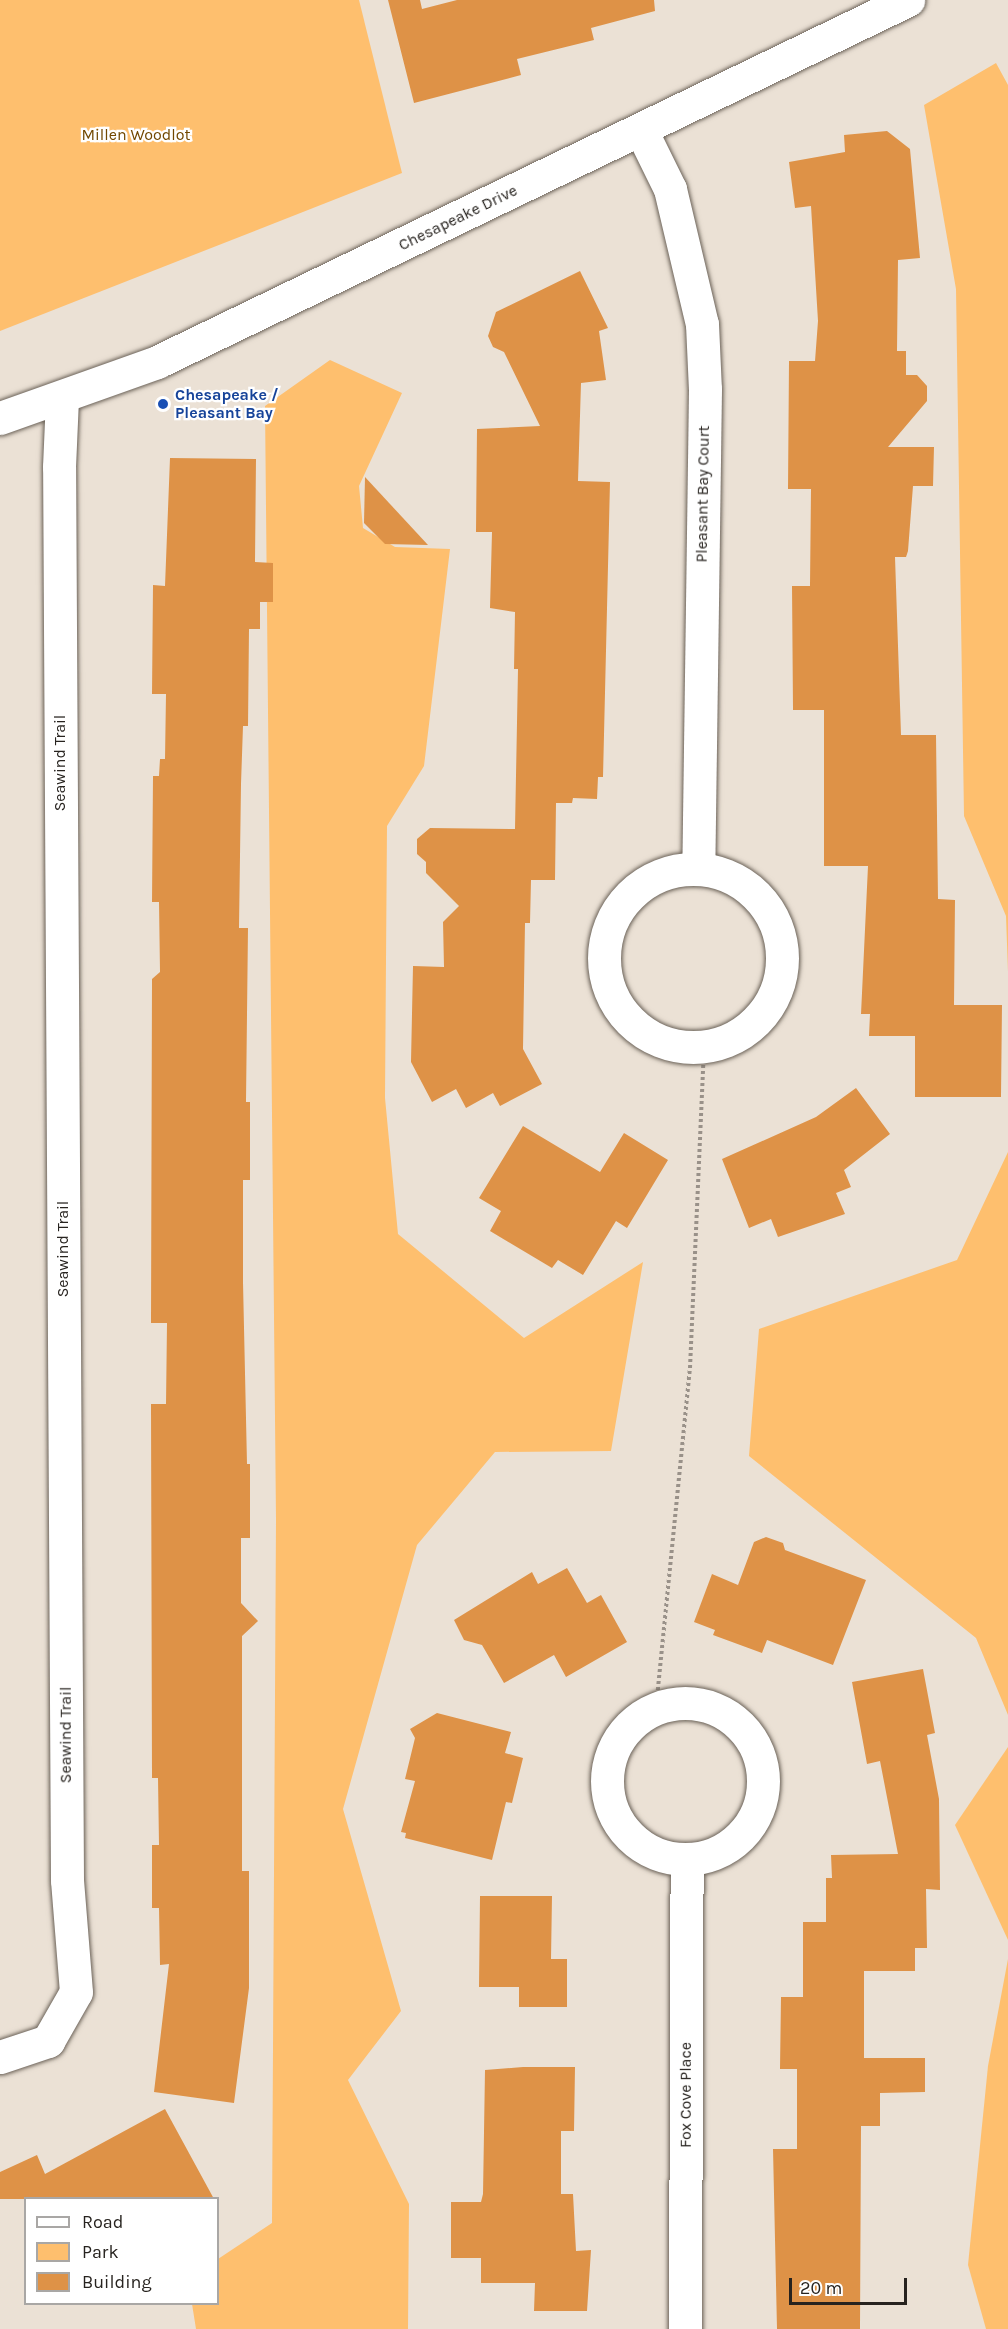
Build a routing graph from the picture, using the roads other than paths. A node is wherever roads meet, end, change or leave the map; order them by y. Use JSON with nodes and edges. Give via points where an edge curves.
{"nodes":[{"id":1,"x":908,"y":0,"type":"edge"},
{"id":2,"x":641,"y":130,"type":"junction"},
{"id":3,"x":62,"y":398,"type":"junction"},
{"id":4,"x":0,"y":418,"type":"edge"},
{"id":5,"x":698,"y":868,"type":"junction"},
{"id":6,"x":687,"y":1860,"type":"junction"},
{"id":7,"x":0,"y":2057,"type":"edge"},
{"id":8,"x":685,"y":2329,"type":"edge"}],
"edges":[{"from":1,"to":2,"type":"street","name":"Chesapeake Drive"},
{"from":2,"to":3,"type":"street","name":"Chesapeake Drive","via":[[157,362]]},
{"from":2,"to":5,"type":"street","name":"Pleasant Bay Court","via":[[670,189],[702,324],[705,388]]},
{"from":3,"to":4,"type":"street","name":"Chesapeake Drive"},
{"from":3,"to":7,"type":"street","name":"Seawind Trail","via":[[59,466],[67,1868],[76,1992],[48,2040]]},
{"from":5,"to":5,"type":"street","via":[[728,875],[764,903],[778,930],[782,969],[773,999],[759,1018],[735,1037],[704,1047],[673,1046],[652,1038],[624,1016],[609,989],[604,943],[615,914],[638,887],[666,872]]},
{"from":6,"to":6,"type":"street","via":[[714,1854],[736,1841],[754,1820],[763,1795],[761,1762],[750,1737],[729,1715],[704,1704],[676,1702],[656,1708],[627,1728],[612,1751],[606,1773],[609,1800],[626,1834],[648,1851]]},
{"from":6,"to":8,"type":"street","name":"Fox Cove Place"}]}
